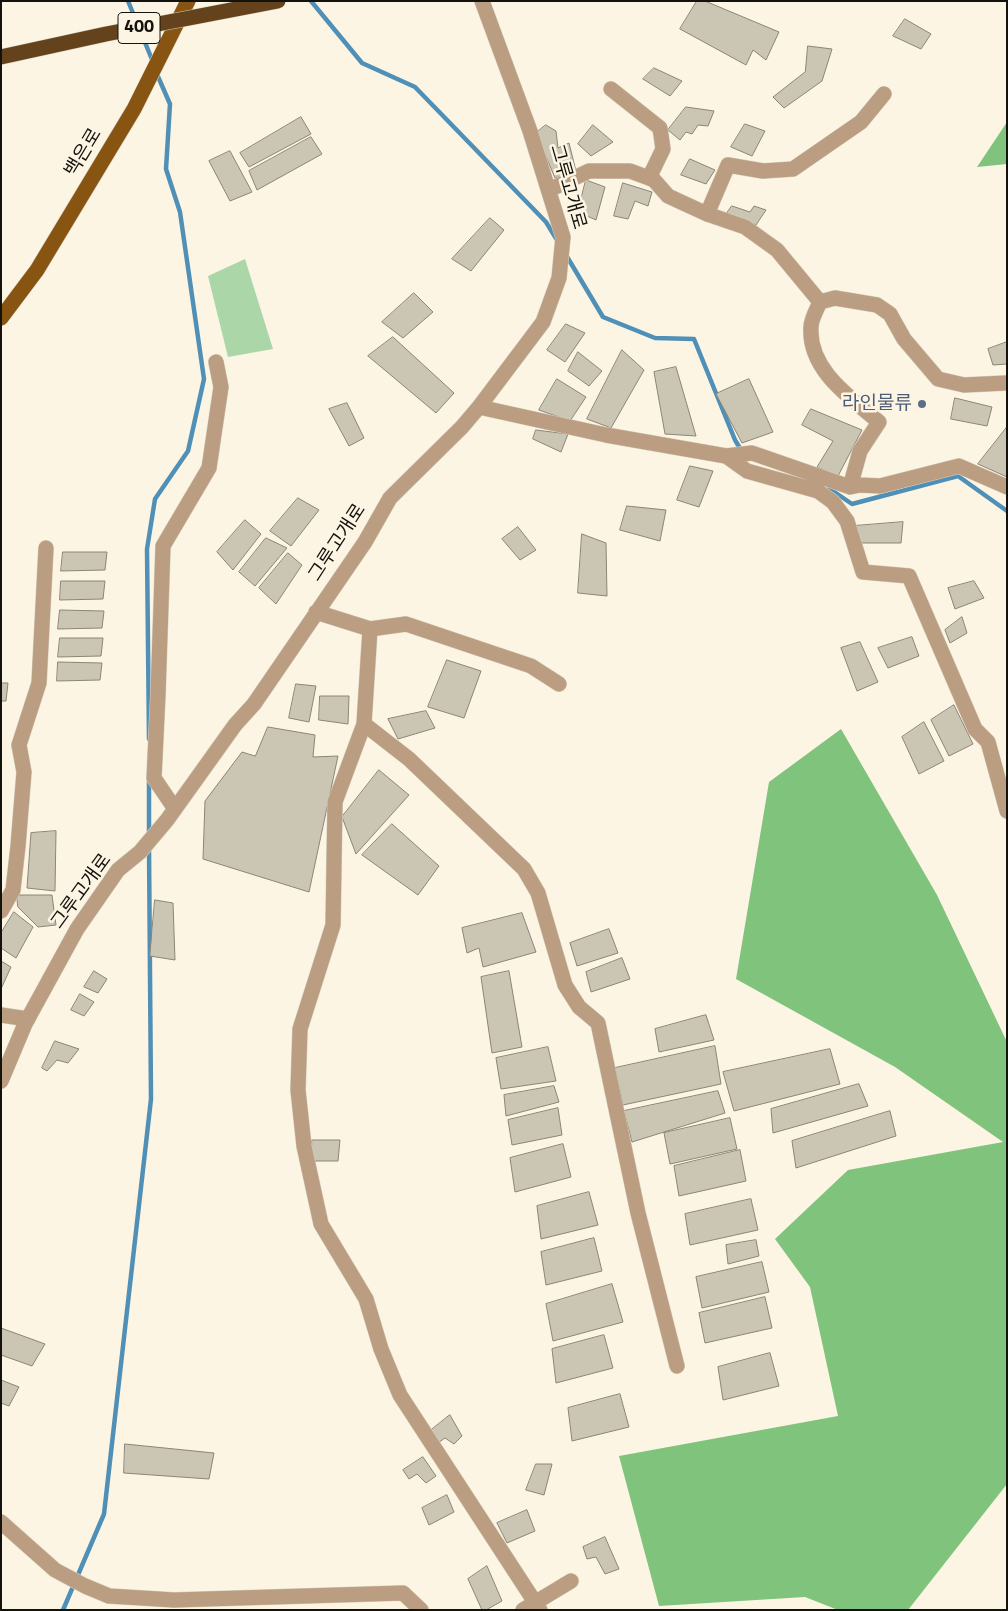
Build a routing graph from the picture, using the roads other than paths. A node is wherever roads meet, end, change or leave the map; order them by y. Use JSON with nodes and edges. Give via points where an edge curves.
{"nodes":[{"id":1,"x":188,"y":1,"type":"edge"},
{"id":2,"x":278,"y":1,"type":"edge"},
{"id":3,"x":482,"y":1,"type":"edge"},
{"id":4,"x":1,"y":57,"type":"edge"},
{"id":5,"x":611,"y":88,"type":"dead end"},
{"id":6,"x":884,"y":94,"type":"dead end"},
{"id":7,"x":649,"y":178,"type":"junction"},
{"id":8,"x":549,"y":190,"type":"junction"},
{"id":9,"x":707,"y":214,"type":"junction"},
{"id":10,"x":820,"y":302,"type":"junction"},
{"id":11,"x":1,"y":318,"type":"edge"},
{"id":12,"x":216,"y":362,"type":"dead end"},
{"id":13,"x":1006,"y":383,"type":"edge"},
{"id":14,"x":479,"y":407,"type":"junction"},
{"id":15,"x":730,"y":456,"type":"junction"},
{"id":16,"x":850,"y":487,"type":"junction"},
{"id":17,"x":1007,"y":487,"type":"edge"},
{"id":18,"x":46,"y":548,"type":"dead end"},
{"id":19,"x":316,"y":612,"type":"junction"},
{"id":20,"x":370,"y":629,"type":"junction"},
{"id":21,"x":559,"y":684,"type":"dead end"},
{"id":22,"x":364,"y":724,"type":"junction"},
{"id":23,"x":1007,"y":811,"type":"edge"},
{"id":24,"x":171,"y":814,"type":"junction"},
{"id":25,"x":1,"y":911,"type":"edge"},
{"id":26,"x":1,"y":1015,"type":"edge"},
{"id":27,"x":28,"y":1018,"type":"junction"},
{"id":28,"x":1,"y":1081,"type":"edge"},
{"id":29,"x":677,"y":1366,"type":"dead end"},
{"id":30,"x":1,"y":1522,"type":"edge"},
{"id":31,"x":571,"y":1581,"type":"dead end"},
{"id":32,"x":532,"y":1607,"type":"edge"},
{"id":33,"x":421,"y":1610,"type":"edge"}],
"edges":[{"from":1,"to":11,"type":"main road","name":"백은로","via":[[134,109],[37,270]]},
{"from":2,"to":4,"type":"highway","number":"400","bridge":true},
{"from":3,"to":8,"type":"street","name":"그루고개로"},
{"from":5,"to":7,"type":"street","via":[[660,128],[663,150]]},
{"from":6,"to":9,"type":"street","via":[[861,122],[793,169],[763,171],[728,165]]},
{"from":7,"to":8,"type":"street","via":[[630,170],[589,171]]},
{"from":7,"to":9,"type":"street","via":[[668,196]]},
{"from":8,"to":14,"type":"street","name":"그루고개로","via":[[563,237],[559,278],[543,322]]},
{"from":9,"to":10,"type":"street","via":[[745,227],[777,250]]},
{"from":10,"to":13,"type":"street","via":[[835,298],[877,305],[890,314],[904,339],[938,379],[964,386]]},
{"from":10,"to":16,"type":"street","via":[[811,326],[814,350],[830,379],[879,422],[860,451]]},
{"from":12,"to":24,"type":"street","via":[[221,387],[209,468],[163,546],[154,778]]},
{"from":14,"to":15,"type":"street","via":[[606,435]]},
{"from":14,"to":19,"type":"street","name":"그루고개로","via":[[390,498],[365,542]]},
{"from":15,"to":16,"type":"street","via":[[752,453]]},
{"from":15,"to":23,"type":"street","via":[[747,471],[818,492],[833,502],[847,521],[863,572],[909,576],[975,729],[988,742]]},
{"from":16,"to":17,"type":"street","via":[[880,486],[959,466]]},
{"from":18,"to":25,"type":"street","via":[[39,683],[19,745],[24,772],[13,890]]},
{"from":19,"to":20,"type":"street"},
{"from":19,"to":24,"type":"street","name":"그루고개로","via":[[254,704],[235,725]]},
{"from":20,"to":21,"type":"street","via":[[406,624],[531,666]]},
{"from":20,"to":22,"type":"street"},
{"from":22,"to":29,"type":"street","via":[[409,759],[524,869],[538,893],[565,986],[579,1007],[598,1023],[638,1213]]},
{"from":22,"to":32,"type":"street","via":[[335,802],[333,925],[300,1028],[298,1090],[304,1146],[321,1224],[366,1299],[381,1349],[400,1395]]},
{"from":24,"to":27,"type":"street","name":"그루고개로","via":[[140,852],[118,870],[77,929]]},
{"from":26,"to":27,"type":"street"},
{"from":27,"to":28,"type":"street","name":"그루고개로"},
{"from":30,"to":33,"type":"street","via":[[56,1570],[109,1596],[174,1600],[403,1593]]},
{"from":31,"to":32,"type":"street"}]}
